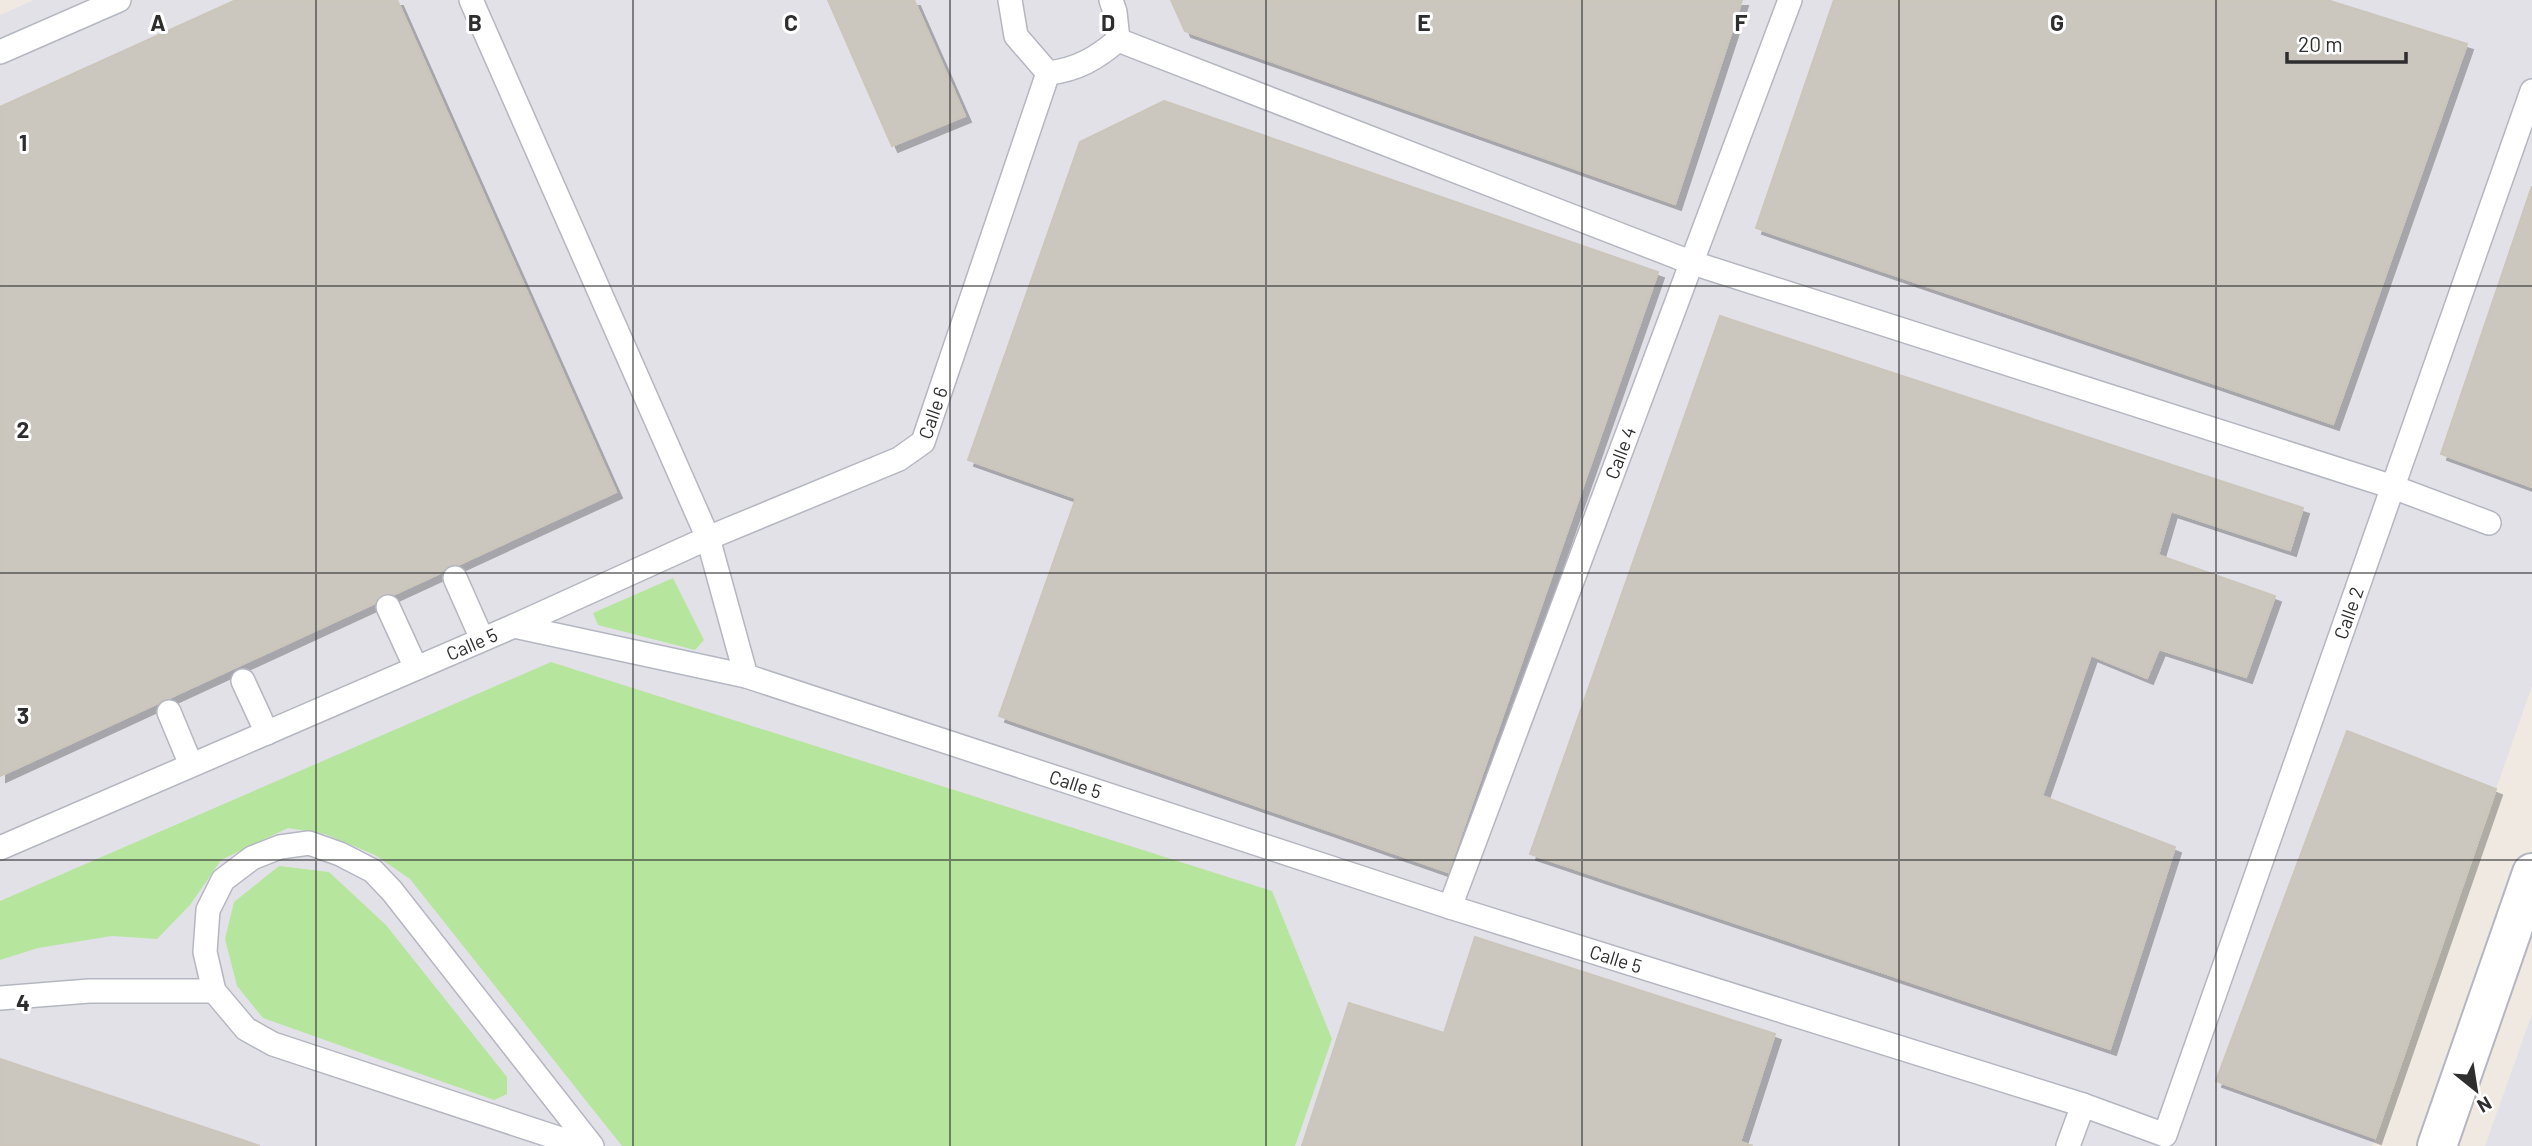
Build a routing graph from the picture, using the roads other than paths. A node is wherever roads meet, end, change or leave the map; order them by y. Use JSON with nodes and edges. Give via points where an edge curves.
{"nodes":[{"id":1,"x":119,"y":0,"type":"edge"},
{"id":2,"x":471,"y":0,"type":"edge"},
{"id":3,"x":1010,"y":0,"type":"edge"},
{"id":4,"x":1111,"y":0,"type":"edge"},
{"id":5,"x":1790,"y":0,"type":"edge"},
{"id":6,"x":1118,"y":40,"type":"junction"},
{"id":7,"x":0,"y":52,"type":"edge"},
{"id":8,"x":1048,"y":73,"type":"junction"},
{"id":9,"x":2532,"y":90,"type":"edge"},
{"id":10,"x":1690,"y":261,"type":"junction"},
{"id":11,"x":2393,"y":487,"type":"junction"},
{"id":12,"x":2489,"y":523,"type":"dead end"},
{"id":13,"x":708,"y":538,"type":"junction"},
{"id":14,"x":455,"y":578,"type":"dead end"},
{"id":15,"x":388,"y":607,"type":"dead end"},
{"id":16,"x":514,"y":626,"type":"junction"},
{"id":17,"x":482,"y":639,"type":"junction"},
{"id":18,"x":416,"y":667,"type":"junction"},
{"id":19,"x":746,"y":676,"type":"junction"},
{"id":20,"x":243,"y":681,"type":"dead end"},
{"id":21,"x":169,"y":712,"type":"dead end"},
{"id":22,"x":267,"y":733,"type":"junction"},
{"id":23,"x":191,"y":765,"type":"junction"},
{"id":24,"x":0,"y":848,"type":"edge"},
{"id":25,"x":2532,"y":873,"type":"edge"},
{"id":26,"x":1450,"y":907,"type":"junction"},
{"id":27,"x":214,"y":991,"type":"junction"},
{"id":28,"x":0,"y":998,"type":"edge"},
{"id":29,"x":2083,"y":1105,"type":"junction"},
{"id":30,"x":2165,"y":1135,"type":"joint"},
{"id":31,"x":582,"y":1146,"type":"edge"},
{"id":32,"x":592,"y":1146,"type":"edge"},
{"id":33,"x":2068,"y":1146,"type":"edge"},
{"id":34,"x":2437,"y":1146,"type":"edge"}],
"edges":[{"from":1,"to":7,"type":"lane"},
{"from":2,"to":13,"type":"lane"},
{"from":3,"to":8,"type":"lane","via":[[1016,36]]},
{"from":4,"to":6,"type":"lane"},
{"from":5,"to":10,"type":"lane","name":"Calle 4"},
{"from":6,"to":8,"type":"lane","via":[[1097,58],[1067,71]]},
{"from":6,"to":10,"type":"lane"},
{"from":8,"to":13,"type":"lane","name":"Calle 6","via":[[923,442],[899,459]]},
{"from":9,"to":11,"type":"lane","name":"Calle 2"},
{"from":10,"to":11,"type":"lane"},
{"from":10,"to":26,"type":"lane","name":"Calle 4"},
{"from":11,"to":12,"type":"lane"},
{"from":11,"to":30,"type":"lane","name":"Calle 2"},
{"from":13,"to":16,"type":"lane","name":"Calle 6"},
{"from":13,"to":19,"type":"lane"},
{"from":14,"to":17,"type":"lane"},
{"from":15,"to":18,"type":"lane"},
{"from":16,"to":17,"type":"lane","name":"Calle 5"},
{"from":16,"to":19,"type":"lane","name":"Calle 5"},
{"from":17,"to":18,"type":"lane","name":"Calle 5"},
{"from":18,"to":22,"type":"lane","name":"Calle 5"},
{"from":19,"to":26,"type":"lane","name":"Calle 5"},
{"from":20,"to":22,"type":"lane"},
{"from":21,"to":23,"type":"lane"},
{"from":22,"to":23,"type":"lane","name":"Calle 5"},
{"from":23,"to":24,"type":"lane","name":"Calle 5"},
{"from":25,"to":34,"type":"street"},
{"from":26,"to":29,"type":"lane","name":"Calle 5"},
{"from":27,"to":28,"type":"lane","via":[[89,991]]},
{"from":27,"to":31,"type":"lane","via":[[246,1029],[273,1044]]},
{"from":27,"to":32,"type":"lane","via":[[205,952],[208,910],[223,880],[252,858],[280,847],[309,844],[340,854],[373,871],[392,891]]},
{"from":29,"to":30,"type":"lane","name":"Calle 5"},
{"from":29,"to":33,"type":"lane"}]}
